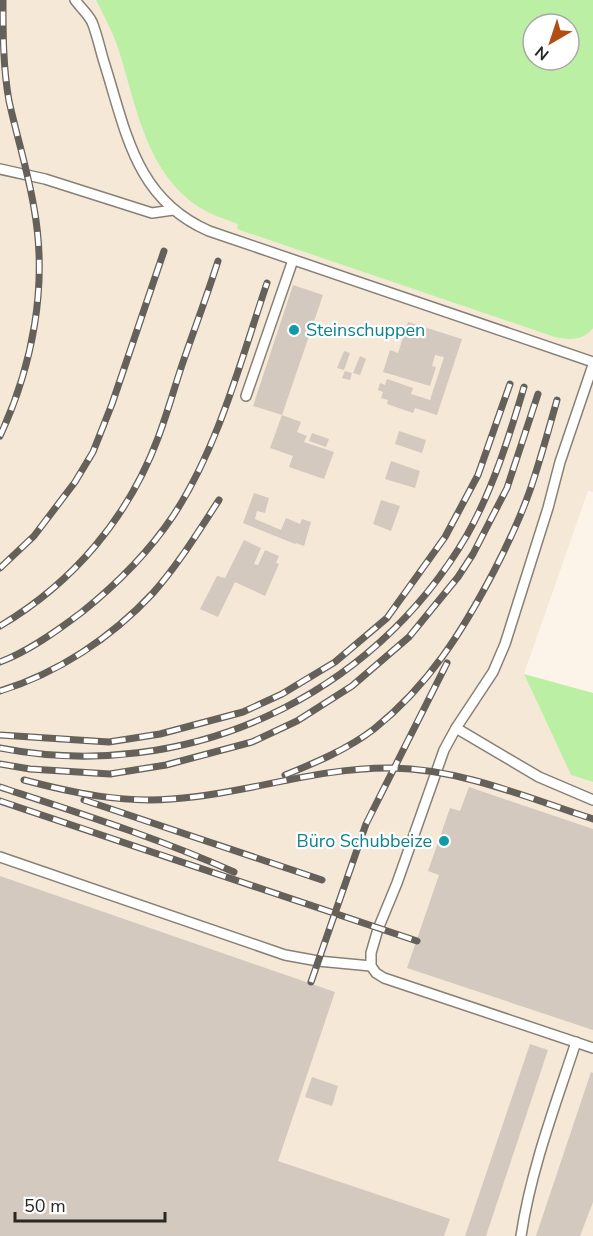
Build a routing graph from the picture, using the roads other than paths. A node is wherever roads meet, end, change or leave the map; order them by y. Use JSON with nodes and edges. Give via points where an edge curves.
{"nodes":[{"id":1,"x":75,"y":0,"type":"edge"},
{"id":2,"x":0,"y":169,"type":"edge"},
{"id":3,"x":173,"y":210,"type":"junction"},
{"id":4,"x":293,"y":260,"type":"junction"},
{"id":5,"x":593,"y":364,"type":"edge"},
{"id":6,"x":246,"y":396,"type":"dead end"},
{"id":7,"x":456,"y":728,"type":"junction"},
{"id":8,"x":593,"y":800,"type":"edge"},
{"id":9,"x":0,"y":857,"type":"edge"},
{"id":10,"x":371,"y":966,"type":"junction"},
{"id":11,"x":576,"y":1042,"type":"junction"},
{"id":12,"x":593,"y":1048,"type":"edge"},
{"id":13,"x":521,"y":1236,"type":"edge"}],
"edges":[{"from":1,"to":3,"type":"lane","via":[[91,22],[131,149],[156,192]]},
{"from":2,"to":3,"type":"lane","via":[[152,213]]},
{"from":3,"to":4,"type":"lane","via":[[209,231]]},
{"from":4,"to":5,"type":"lane"},
{"from":4,"to":6,"type":"lane"},
{"from":5,"to":7,"type":"lane","via":[[505,644],[493,672]]},
{"from":7,"to":8,"type":"lane","via":[[539,777]]},
{"from":7,"to":10,"type":"lane","via":[[444,750],[378,929]]},
{"from":9,"to":10,"type":"lane","via":[[285,956]]},
{"from":10,"to":11,"type":"lane","via":[[384,978]]},
{"from":11,"to":12,"type":"lane"},
{"from":11,"to":13,"type":"lane","via":[[541,1148]]}]}
